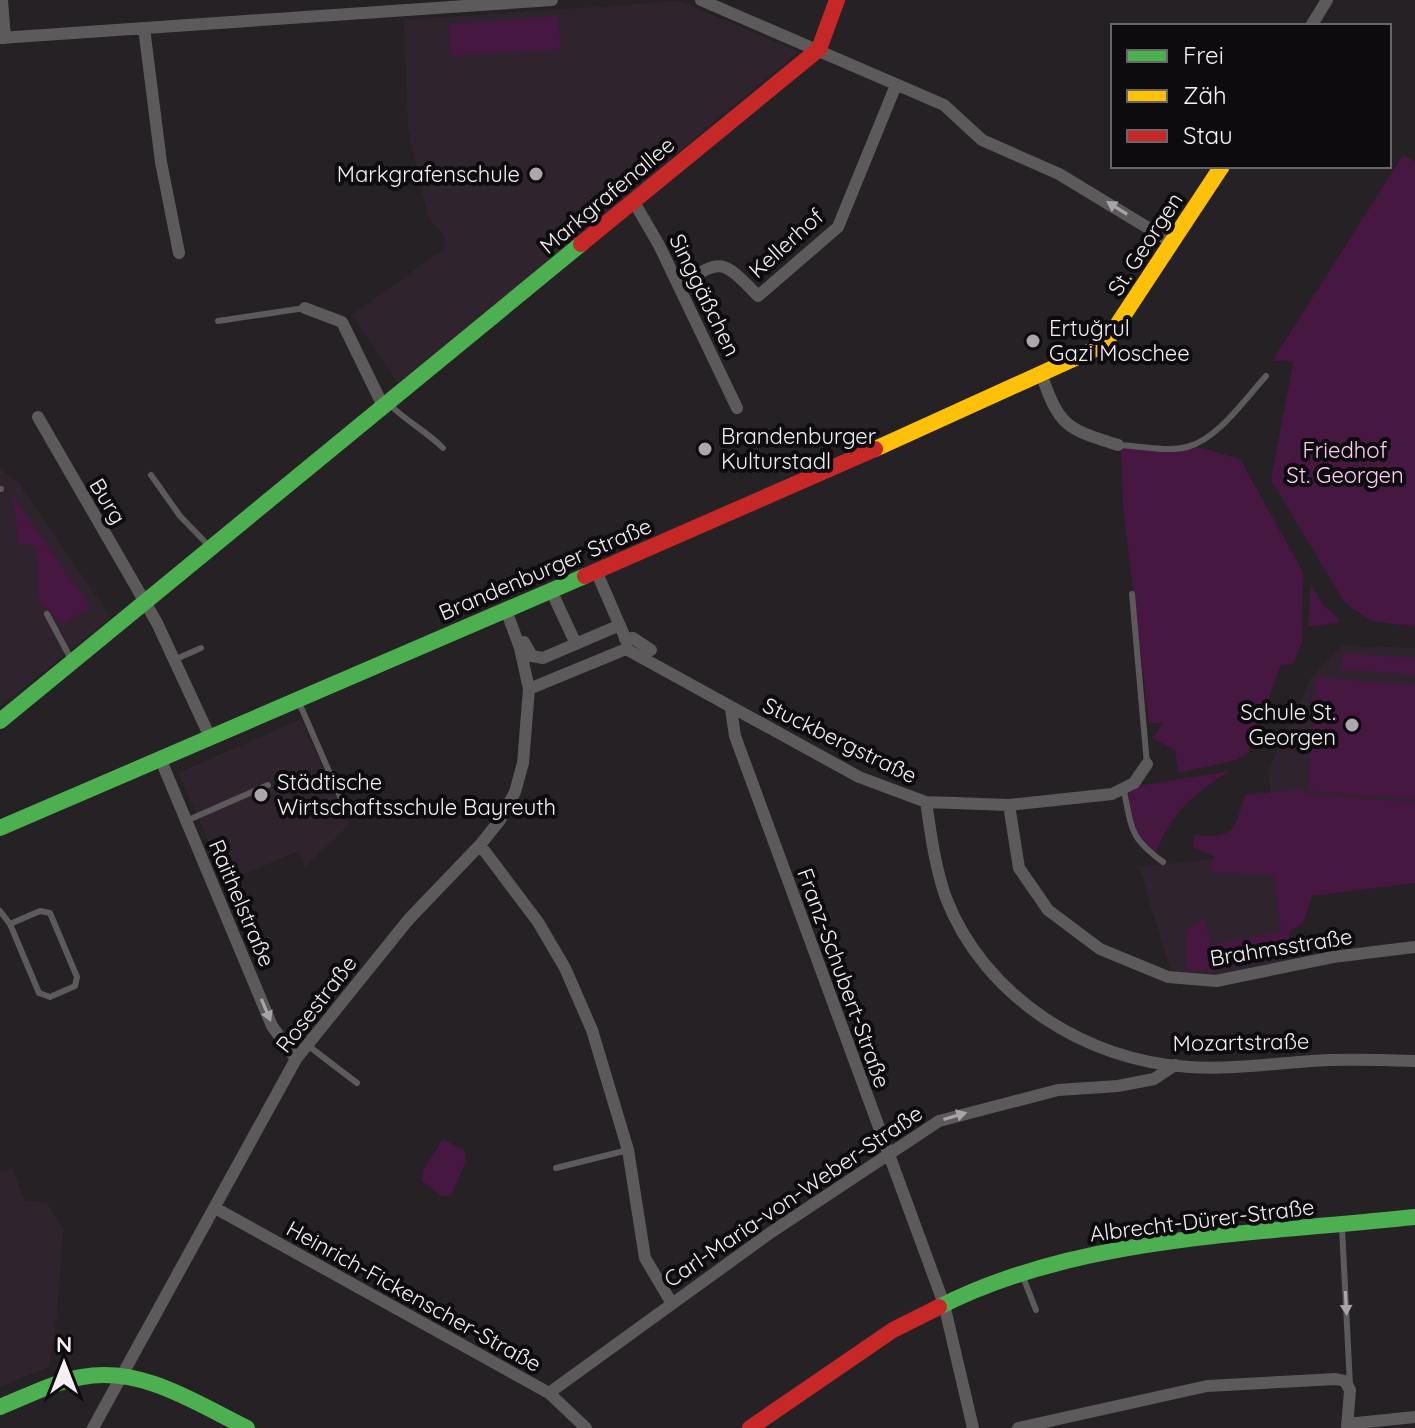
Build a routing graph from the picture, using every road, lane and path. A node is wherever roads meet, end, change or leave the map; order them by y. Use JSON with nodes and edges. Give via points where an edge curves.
{"nodes":[{"id":1,"x":2,"y":0,"type":"edge"},
{"id":2,"x":552,"y":0,"type":"edge"},
{"id":3,"x":701,"y":0,"type":"edge"},
{"id":4,"x":837,"y":0,"type":"edge"},
{"id":5,"x":1327,"y":0,"type":"edge"},
{"id":6,"x":386,"y":6,"type":"edge"},
{"id":7,"x":1312,"y":24,"type":"edge"},
{"id":8,"x":144,"y":28,"type":"junction"},
{"id":9,"x":2,"y":38,"type":"edge"},
{"id":10,"x":819,"y":49,"type":"junction"},
{"id":11,"x":896,"y":85,"type":"junction"},
{"id":12,"x":1221,"y":168,"type":"edge"},
{"id":13,"x":634,"y":202,"type":"junction"},
{"id":14,"x":1173,"y":243,"type":"junction"},
{"id":15,"x":179,"y":253,"type":"dead end"},
{"id":16,"x":679,"y":287,"type":"junction"},
{"id":17,"x":305,"y":308,"type":"joint"},
{"id":18,"x":218,"y":321,"type":"dead end"},
{"id":19,"x":1104,"y":345,"type":"joint"},
{"id":20,"x":1041,"y":373,"type":"junction"},
{"id":21,"x":1266,"y":376,"type":"dead end"},
{"id":22,"x":386,"y":406,"type":"junction"},
{"id":23,"x":737,"y":408,"type":"dead end"},
{"id":24,"x":38,"y":417,"type":"dead end"},
{"id":25,"x":1118,"y":445,"type":"joint"},
{"id":26,"x":443,"y":448,"type":"dead end"},
{"id":27,"x":151,"y":475,"type":"dead end"},
{"id":28,"x":212,"y":549,"type":"junction"},
{"id":29,"x":600,"y":580,"type":"dead end"},
{"id":30,"x":1132,"y":594,"type":"dead end"},
{"id":31,"x":555,"y":599,"type":"dead end"},
{"id":32,"x":146,"y":604,"type":"junction"},
{"id":33,"x":47,"y":614,"type":"dead end"},
{"id":34,"x":511,"y":615,"type":"junction"},
{"id":35,"x":620,"y":625,"type":"junction"},
{"id":36,"x":576,"y":644,"type":"junction"},
{"id":37,"x":201,"y":648,"type":"dead end"},
{"id":38,"x":651,"y":650,"type":"dead end"},
{"id":39,"x":174,"y":660,"type":"junction"},
{"id":40,"x":73,"y":663,"type":"junction"},
{"id":41,"x":529,"y":689,"type":"junction"},
{"id":42,"x":297,"y":698,"type":"junction"},
{"id":43,"x":731,"y":709,"type":"junction"},
{"id":44,"x":0,"y":721,"type":"edge"},
{"id":45,"x":209,"y":735,"type":"junction"},
{"id":46,"x":160,"y":758,"type":"junction"},
{"id":47,"x":1147,"y":764,"type":"joint"},
{"id":48,"x":268,"y":785,"type":"dead end"},
{"id":49,"x":1124,"y":791,"type":"junction"},
{"id":50,"x":342,"y":801,"type":"dead end"},
{"id":51,"x":926,"y":802,"type":"junction"},
{"id":52,"x":1009,"y":805,"type":"junction"},
{"id":53,"x":186,"y":821,"type":"junction"},
{"id":54,"x":0,"y":828,"type":"edge"},
{"id":55,"x":480,"y":845,"type":"junction"},
{"id":56,"x":1163,"y":862,"type":"dead end"},
{"id":57,"x":0,"y":911,"type":"edge"},
{"id":58,"x":10,"y":924,"type":"junction"},
{"id":59,"x":1415,"y":947,"type":"edge"},
{"id":60,"x":306,"y":1044,"type":"junction"},
{"id":61,"x":296,"y":1059,"type":"junction"},
{"id":62,"x":1415,"y":1061,"type":"edge"},
{"id":63,"x":1175,"y":1065,"type":"junction"},
{"id":64,"x":357,"y":1083,"type":"dead end"},
{"id":65,"x":628,"y":1150,"type":"junction"},
{"id":66,"x":887,"y":1153,"type":"junction"},
{"id":67,"x":556,"y":1168,"type":"dead end"},
{"id":68,"x":215,"y":1208,"type":"junction"},
{"id":69,"x":1415,"y":1217,"type":"edge"},
{"id":70,"x":1342,"y":1225,"type":"junction"},
{"id":71,"x":1022,"y":1274,"type":"junction"},
{"id":72,"x":671,"y":1302,"type":"junction"},
{"id":73,"x":944,"y":1304,"type":"junction"},
{"id":74,"x":1036,"y":1310,"type":"dead end"},
{"id":75,"x":124,"y":1375,"type":"junction"},
{"id":76,"x":1350,"y":1390,"type":"junction"},
{"id":77,"x":549,"y":1393,"type":"junction"},
{"id":78,"x":0,"y":1407,"type":"edge"},
{"id":79,"x":1415,"y":1417,"type":"edge"},
{"id":80,"x":1347,"y":1426,"type":"edge"},
{"id":81,"x":93,"y":1428,"type":"edge"},
{"id":82,"x":247,"y":1428,"type":"edge"},
{"id":83,"x":586,"y":1428,"type":"edge"},
{"id":84,"x":750,"y":1428,"type":"edge"},
{"id":85,"x":973,"y":1428,"type":"edge"},
{"id":86,"x":1018,"y":1428,"type":"edge"}],
"edges":[{"from":1,"to":9,"type":"street"},
{"from":2,"to":6,"type":"street"},
{"from":3,"to":10,"type":"street"},
{"from":4,"to":10,"type":"street"},
{"from":5,"to":7,"type":"street"},
{"from":6,"to":8,"type":"street"},
{"from":8,"to":9,"type":"street"},
{"from":8,"to":15,"type":"street"},
{"from":10,"to":11,"type":"street"},
{"from":10,"to":13,"type":"street","name":"Markgrafenallee"},
{"from":14,"to":11,"type":"street","one_way":true,"via":[[1059,174],[982,140],[944,105]]},
{"from":11,"to":16,"type":"street","name":"Kellerhof","via":[[838,227],[758,296],[720,263]]},
{"from":12,"to":14,"type":"street","name":"St. Georgen"},
{"from":13,"to":16,"type":"street","name":"Singgäßchen"},
{"from":13,"to":22,"type":"street","name":"Markgrafenallee"},
{"from":14,"to":19,"type":"street","name":"St. Georgen"},
{"from":16,"to":23,"type":"street","name":"Singgäßchen"},
{"from":17,"to":18,"type":"lane"},
{"from":17,"to":22,"type":"street","via":[[342,322]]},
{"from":19,"to":20,"type":"street","name":"Brandenburger Straße"},
{"from":20,"to":25,"type":"street","via":[[1064,423]]},
{"from":20,"to":34,"type":"street","name":"Brandenburger Straße","via":[[774,502]]},
{"from":21,"to":25,"type":"lane","via":[[1197,443],[1184,448]]},
{"from":22,"to":26,"type":"lane"},
{"from":22,"to":28,"type":"street","name":"Markgrafenallee"},
{"from":24,"to":32,"type":"street","name":"Burg"},
{"from":27,"to":28,"type":"lane"},
{"from":28,"to":32,"type":"street","name":"Markgrafenallee"},
{"from":29,"to":35,"type":"street"},
{"from":30,"to":47,"type":"lane"},
{"from":31,"to":36,"type":"street"},
{"from":32,"to":39,"type":"street"},
{"from":32,"to":40,"type":"street","name":"Markgrafenallee"},
{"from":33,"to":40,"type":"lane"},
{"from":34,"to":36,"type":"street","via":[[536,659]]},
{"from":34,"to":41,"type":"street","name":"Rosestraße"},
{"from":34,"to":42,"type":"street","name":"Brandenburger Straße"},
{"from":35,"to":36,"type":"street"},
{"from":35,"to":38,"type":"street","via":[[626,640],[633,638]]},
{"from":37,"to":39,"type":"lane"},
{"from":39,"to":45,"type":"street"},
{"from":40,"to":44,"type":"street","name":"Markgrafenallee"},
{"from":41,"to":43,"type":"street","name":"Stuckbergstraße","via":[[626,649]]},
{"from":41,"to":55,"type":"street","name":"Rosestraße","via":[[523,763],[515,792]]},
{"from":42,"to":45,"type":"street","name":"Brandenburger Straße"},
{"from":42,"to":50,"type":"lane"},
{"from":43,"to":51,"type":"street","name":"Stuckbergstraße","via":[[859,777]]},
{"from":43,"to":66,"type":"street","name":"Franz-Schubert-Straße","via":[[735,736]]},
{"from":45,"to":46,"type":"street","name":"Brandenburger Straße"},
{"from":46,"to":53,"type":"street","name":"Raithelstraße"},
{"from":46,"to":54,"type":"street","name":"Brandenburger Straße"},
{"from":47,"to":49,"type":"street"},
{"from":48,"to":53,"type":"lane"},
{"from":49,"to":52,"type":"street","name":"Stuckbergstraße"},
{"from":49,"to":56,"type":"lane","via":[[1141,847]]},
{"from":51,"to":52,"type":"street","name":"Stuckbergstraße"},
{"from":51,"to":63,"type":"street","name":"Mozartstraße","via":[[949,905],[1002,984],[1073,1035]]},
{"from":52,"to":59,"type":"street","name":"Brahmsstraße","via":[[1019,868],[1048,910],[1100,949],[1168,977],[1216,981]]},
{"from":53,"to":61,"type":"street","name":"Raithelstraße","one_way":true,"via":[[272,1026]]},
{"from":55,"to":60,"type":"street","name":"Rosestraße","via":[[409,919]]},
{"from":55,"to":65,"type":"street","via":[[565,968],[592,1030]]},
{"from":57,"to":58,"type":"lane"},
{"from":58,"to":58,"type":"lane","via":[[40,911],[50,913],[77,977],[75,986],[50,997],[39,993]]},
{"from":60,"to":61,"type":"street","name":"Rosestraße"},
{"from":60,"to":64,"type":"lane"},
{"from":61,"to":68,"type":"street","name":"Rosestraße"},
{"from":62,"to":63,"type":"street","name":"Mozartstraße"},
{"from":66,"to":63,"type":"street","name":"Carl-Maria-von-Weber-Straße","one_way":true,"via":[[939,1121],[1058,1090],[1154,1079]]},
{"from":65,"to":67,"type":"lane"},
{"from":65,"to":72,"type":"street","via":[[645,1258]]},
{"from":66,"to":72,"type":"street","name":"Carl-Maria-von-Weber-Straße"},
{"from":66,"to":73,"type":"street","name":"Franz-Schubert-Straße"},
{"from":68,"to":75,"type":"street","name":"Rosestraße"},
{"from":68,"to":77,"type":"street","name":"Heinrich-Fickenscher-Straße"},
{"from":69,"to":70,"type":"street","name":"Albrecht-Dürer-Straße"},
{"from":70,"to":71,"type":"street","name":"Albrecht-Dürer-Straße","via":[[1116,1249]]},
{"from":70,"to":76,"type":"lane","one_way":true},
{"from":71,"to":73,"type":"street","name":"Albrecht-Dürer-Straße"},
{"from":71,"to":74,"type":"lane"},
{"from":72,"to":77,"type":"street","name":"Carl-Maria-von-Weber-Straße"},
{"from":73,"to":84,"type":"street","name":"Albrecht-Dürer-Straße","via":[[893,1330]]},
{"from":73,"to":85,"type":"street","name":"Franz-Schubert-Straße"},
{"from":75,"to":78,"type":"street","via":[[61,1383]]},
{"from":75,"to":81,"type":"street","name":"Rosestraße"},
{"from":75,"to":82,"type":"street"},
{"from":76,"to":80,"type":"street"},
{"from":76,"to":86,"type":"street","via":[[1336,1379],[1207,1386]]},
{"from":77,"to":83,"type":"street","name":"Heinrich-Fickenscher-Straße"},
{"from":79,"to":80,"type":"street"}]}
